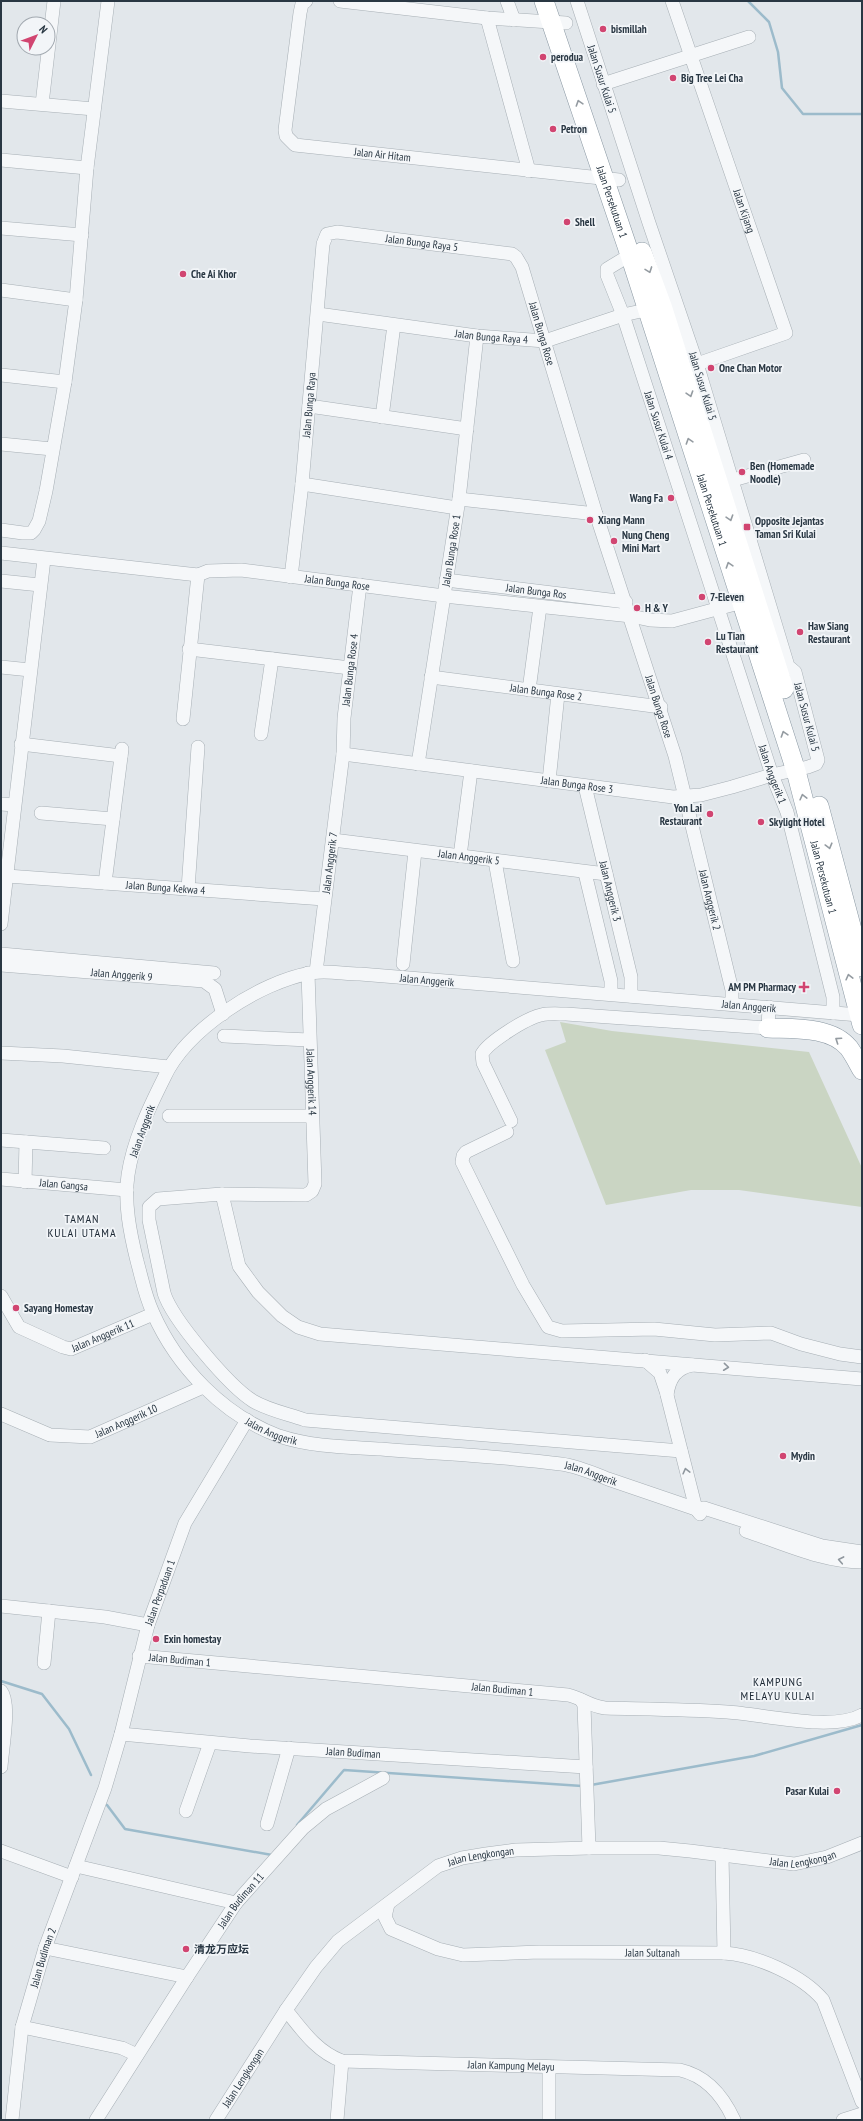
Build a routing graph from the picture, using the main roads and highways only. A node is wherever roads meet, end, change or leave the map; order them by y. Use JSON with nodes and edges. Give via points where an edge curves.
{"nodes":[{"id":1,"x":544,"y":1,"type":"edge"},
{"id":2,"x":558,"y":1,"type":"edge"},
{"id":3,"x":559,"y":22,"type":"junction"},
{"id":4,"x":612,"y":180,"type":"junction"},
{"id":5,"x":655,"y":308,"type":"junction"},
{"id":6,"x":802,"y":769,"type":"junction"},
{"id":7,"x":862,"y":967,"type":"edge"},
{"id":8,"x":861,"y":1020,"type":"edge"},
{"id":9,"x":768,"y":1028,"type":"road end"},
{"id":10,"x":862,"y":1070,"type":"edge"}],
"edges":[{"from":1,"to":3,"type":"highway","name":"Jalan Persekutuan 1"},
{"from":2,"to":3,"type":"highway","name":"Jalan Persekutuan 1"},
{"from":3,"to":4,"type":"highway","name":"Jalan Persekutuan 1"},
{"from":4,"to":5,"type":"highway","name":"Jalan Persekutuan 1","one_way":true,"via":[[635,233]]},
{"from":4,"to":5,"type":"highway","name":"Jalan Persekutuan 1","via":[[630,256]]},
{"from":5,"to":6,"type":"highway","name":"Jalan Persekutuan 1","via":[[748,600],[777,669]]},
{"from":6,"to":7,"type":"highway","name":"Jalan Persekutuan 1","one_way":true},
{"from":8,"to":6,"type":"highway","name":"Jalan Persekutuan 1","one_way":true},
{"from":10,"to":9,"type":"highway","one_way":true,"via":[[848,1048],[830,1035]]}]}
